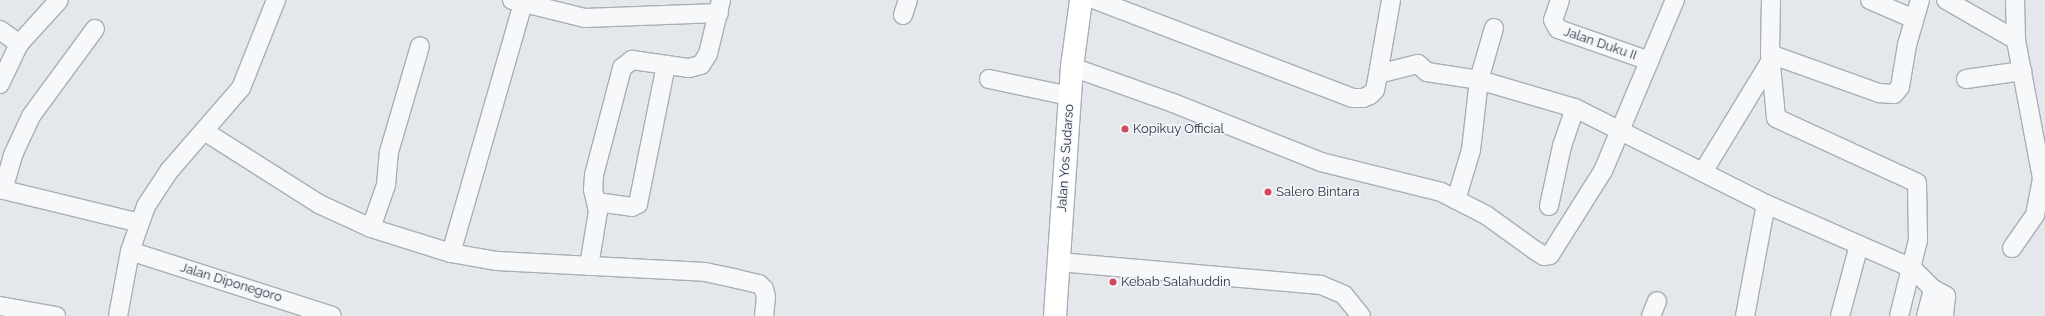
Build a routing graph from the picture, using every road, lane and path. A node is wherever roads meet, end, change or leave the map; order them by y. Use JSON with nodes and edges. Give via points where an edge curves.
{"nodes":[{"id":1,"x":59,"y":0,"type":"edge"},
{"id":2,"x":276,"y":0,"type":"edge"},
{"id":3,"x":1081,"y":0,"type":"edge"},
{"id":4,"x":1096,"y":0,"type":"edge"},
{"id":5,"x":1391,"y":0,"type":"edge"},
{"id":6,"x":1560,"y":0,"type":"edge"},
{"id":7,"x":1675,"y":0,"type":"edge"},
{"id":8,"x":1771,"y":0,"type":"edge"},
{"id":9,"x":1870,"y":0,"type":"edge"},
{"id":10,"x":1920,"y":0,"type":"edge"},
{"id":11,"x":1946,"y":0,"type":"edge"},
{"id":12,"x":2015,"y":0,"type":"edge"},
{"id":13,"x":520,"y":1,"type":"edge"},
{"id":14,"x":720,"y":7,"type":"edge"},
{"id":15,"x":1914,"y":19,"type":"junction"},
{"id":16,"x":1494,"y":28,"type":"dead end"},
{"id":17,"x":95,"y":29,"type":"dead end"},
{"id":18,"x":0,"y":30,"type":"edge"},
{"id":19,"x":2016,"y":40,"type":"junction"},
{"id":20,"x":19,"y":44,"type":"junction"},
{"id":21,"x":420,"y":46,"type":"dead end"},
{"id":22,"x":1770,"y":57,"type":"junction"},
{"id":23,"x":1650,"y":61,"type":"junction"},
{"id":24,"x":666,"y":65,"type":"junction"},
{"id":25,"x":1072,"y":68,"type":"junction"},
{"id":26,"x":2022,"y":71,"type":"junction"},
{"id":27,"x":1378,"y":74,"type":"junction"},
{"id":28,"x":989,"y":79,"type":"dead end"},
{"id":29,"x":1966,"y":79,"type":"dead end"},
{"id":30,"x":1479,"y":80,"type":"junction"},
{"id":31,"x":0,"y":84,"type":"edge"},
{"id":32,"x":1070,"y":96,"type":"junction"},
{"id":33,"x":1574,"y":108,"type":"junction"},
{"id":34,"x":1622,"y":130,"type":"junction"},
{"id":35,"x":204,"y":131,"type":"junction"},
{"id":36,"x":1703,"y":172,"type":"junction"},
{"id":37,"x":2,"y":189,"type":"edge"},
{"id":38,"x":1456,"y":200,"type":"junction"},
{"id":39,"x":597,"y":202,"type":"junction"},
{"id":40,"x":1766,"y":204,"type":"junction"},
{"id":41,"x":1549,"y":206,"type":"dead end"},
{"id":42,"x":139,"y":223,"type":"junction"},
{"id":43,"x":371,"y":228,"type":"junction"},
{"id":44,"x":1859,"y":245,"type":"junction"},
{"id":45,"x":2012,"y":248,"type":"dead end"},
{"id":46,"x":130,"y":251,"type":"junction"},
{"id":47,"x":451,"y":253,"type":"junction"},
{"id":48,"x":1059,"y":262,"type":"junction"},
{"id":49,"x":589,"y":266,"type":"junction"},
{"id":50,"x":1912,"y":268,"type":"junction"},
{"id":51,"x":1933,"y":289,"type":"junction"},
{"id":52,"x":0,"y":306,"type":"edge"},
{"id":53,"x":56,"y":316,"type":"edge"},
{"id":54,"x":118,"y":316,"type":"edge"},
{"id":55,"x":332,"y":316,"type":"edge"},
{"id":56,"x":764,"y":316,"type":"edge"},
{"id":57,"x":1055,"y":316,"type":"edge"},
{"id":58,"x":1361,"y":316,"type":"edge"},
{"id":59,"x":1745,"y":316,"type":"edge"},
{"id":60,"x":1840,"y":316,"type":"edge"},
{"id":61,"x":1899,"y":316,"type":"edge"},
{"id":62,"x":1926,"y":316,"type":"edge"},
{"id":63,"x":1944,"y":316,"type":"edge"}],
"edges":[{"from":1,"to":20,"type":"street"},
{"from":2,"to":35,"type":"street","via":[[241,88]]},
{"from":3,"to":25,"type":"highway","name":"Jalan Yos Sudarso"},
{"from":4,"to":27,"type":"street","via":[[1352,98],[1370,95],[1375,90]]},
{"from":5,"to":27,"type":"street"},
{"from":6,"to":23,"type":"street","name":"Jalan Duku II","via":[[1553,20],[1558,29]]},
{"from":7,"to":23,"type":"street"},
{"from":8,"to":22,"type":"street"},
{"from":9,"to":15,"type":"street"},
{"from":10,"to":15,"type":"street"},
{"from":11,"to":19,"type":"street"},
{"from":12,"to":19,"type":"street"},
{"from":13,"to":14,"type":"street","via":[[591,18]]},
{"from":13,"to":47,"type":"street"},
{"from":14,"to":24,"type":"street","via":[[708,54],[701,65],[689,68]]},
{"from":15,"to":22,"type":"street","via":[[1902,80],[1898,91],[1888,95]]},
{"from":16,"to":30,"type":"street"},
{"from":17,"to":37,"type":"street","via":[[31,116],[12,155]]},
{"from":18,"to":20,"type":"street"},
{"from":19,"to":26,"type":"street"},
{"from":20,"to":31,"type":"street"},
{"from":21,"to":43,"type":"street","via":[[389,152],[386,184]]},
{"from":22,"to":36,"type":"street"},
{"from":22,"to":50,"type":"street","via":[[1776,118],[1917,183],[1918,240]]},
{"from":23,"to":34,"type":"street"},
{"from":24,"to":39,"type":"street","via":[[638,204],[632,207]]},
{"from":24,"to":39,"type":"street","via":[[632,60],[622,68],[594,175],[593,190]]},
{"from":25,"to":32,"type":"highway","name":"Jalan Yos Sudarso"},
{"from":25,"to":38,"type":"street","via":[[1173,103],[1321,162],[1441,192]]},
{"from":26,"to":29,"type":"street"},
{"from":26,"to":45,"type":"street","via":[[2042,178],[2035,215]]},
{"from":27,"to":30,"type":"street","via":[[1418,64],[1427,72]]},
{"from":28,"to":32,"type":"street"},
{"from":30,"to":33,"type":"street"},
{"from":30,"to":38,"type":"street","via":[[1471,150]]},
{"from":32,"to":48,"type":"highway","name":"Jalan Yos Sudarso"},
{"from":33,"to":34,"type":"street"},
{"from":33,"to":41,"type":"street","via":[[1562,146]]},
{"from":34,"to":36,"type":"street"},
{"from":34,"to":38,"type":"street","via":[[1596,185],[1550,255],[1540,254],[1486,215]]},
{"from":35,"to":42,"type":"street","via":[[157,186]]},
{"from":35,"to":43,"type":"street","via":[[319,204]]},
{"from":36,"to":40,"type":"street"},
{"from":37,"to":42,"type":"street"},
{"from":39,"to":49,"type":"street","via":[[598,218]]},
{"from":40,"to":44,"type":"street"},
{"from":40,"to":59,"type":"street"},
{"from":42,"to":46,"type":"street"},
{"from":43,"to":47,"type":"street"},
{"from":44,"to":50,"type":"street"},
{"from":44,"to":60,"type":"street"},
{"from":46,"to":54,"type":"street"},
{"from":46,"to":55,"type":"street","name":"Jalan Diponegoro"},
{"from":47,"to":49,"type":"street","via":[[497,261]]},
{"from":48,"to":57,"type":"highway","name":"Jalan Yos Sudarso"},
{"from":48,"to":58,"type":"street","via":[[1322,285],[1344,295]]},
{"from":49,"to":56,"type":"street","via":[[705,272],[759,284],[764,289],[766,297]]},
{"from":50,"to":51,"type":"street"},
{"from":50,"to":61,"type":"street"},
{"from":51,"to":62,"type":"street"},
{"from":51,"to":63,"type":"street","via":[[1946,296]]},
{"from":52,"to":53,"type":"street"}]}
